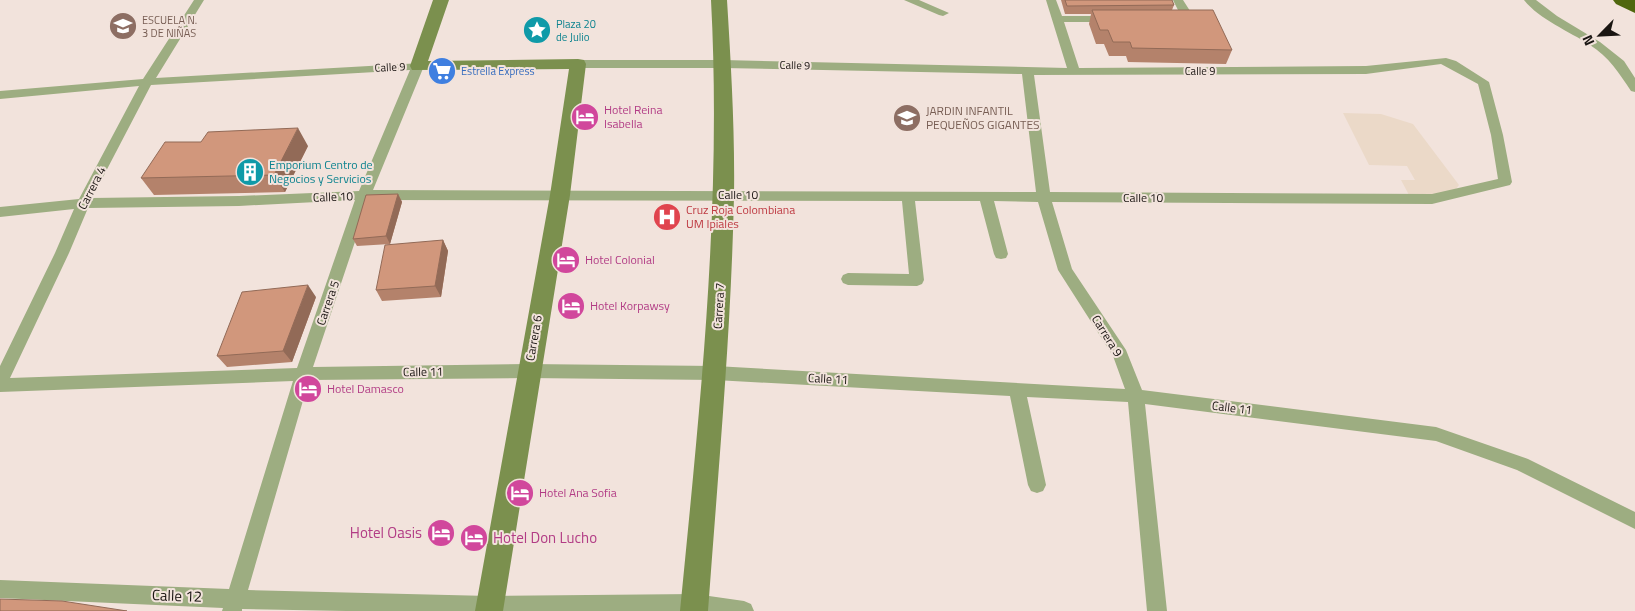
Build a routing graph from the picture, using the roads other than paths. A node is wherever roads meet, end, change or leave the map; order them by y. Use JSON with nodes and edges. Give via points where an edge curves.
{"nodes":[{"id":1,"x":199,"y":0,"type":"edge"},
{"id":2,"x":441,"y":0,"type":"edge"},
{"id":3,"x":719,"y":0,"type":"edge"},
{"id":4,"x":909,"y":0,"type":"edge"},
{"id":5,"x":1051,"y":0,"type":"edge"},
{"id":6,"x":1178,"y":0,"type":"edge"},
{"id":7,"x":1529,"y":0,"type":"edge"},
{"id":8,"x":1622,"y":0,"type":"edge"},
{"id":9,"x":1635,"y":7,"type":"edge"},
{"id":10,"x":943,"y":13,"type":"dead end"},
{"id":11,"x":1057,"y":19,"type":"junction"},
{"id":12,"x":1125,"y":19,"type":"edge"},
{"id":13,"x":1164,"y":19,"type":"edge"},
{"id":14,"x":578,"y":64,"type":"junction"},
{"id":15,"x":723,"y":64,"type":"junction"},
{"id":16,"x":418,"y":66,"type":"junction"},
{"id":17,"x":1027,"y":70,"type":"junction"},
{"id":18,"x":1074,"y":72,"type":"junction"},
{"id":19,"x":147,"y":82,"type":"junction"},
{"id":20,"x":1635,"y":88,"type":"edge"},
{"id":21,"x":0,"y":95,"type":"edge"},
{"id":22,"x":1505,"y":182,"type":"joint"},
{"id":23,"x":560,"y":195,"type":"junction"},
{"id":24,"x":724,"y":195,"type":"junction"},
{"id":25,"x":364,"y":196,"type":"junction"},
{"id":26,"x":908,"y":196,"type":"junction"},
{"id":27,"x":986,"y":197,"type":"junction"},
{"id":28,"x":1044,"y":198,"type":"junction"},
{"id":29,"x":83,"y":203,"type":"junction"},
{"id":30,"x":0,"y":212,"type":"edge"},
{"id":31,"x":1001,"y":254,"type":"dead end"},
{"id":32,"x":848,"y":279,"type":"dead end"},
{"id":33,"x":528,"y":371,"type":"junction"},
{"id":34,"x":715,"y":373,"type":"junction"},
{"id":35,"x":303,"y":374,"type":"junction"},
{"id":36,"x":0,"y":384,"type":"edge"},
{"id":37,"x":1017,"y":390,"type":"junction"},
{"id":38,"x":1136,"y":396,"type":"junction"},
{"id":39,"x":1037,"y":485,"type":"dead end"},
{"id":40,"x":1635,"y":521,"type":"edge"},
{"id":41,"x":0,"y":589,"type":"edge"},
{"id":42,"x":233,"y":605,"type":"edge"},
{"id":43,"x":694,"y":607,"type":"edge"},
{"id":44,"x":489,"y":608,"type":"edge"},
{"id":45,"x":744,"y":611,"type":"edge"},
{"id":46,"x":1157,"y":611,"type":"edge"}],
"edges":[{"from":1,"to":19,"type":"street","name":"Carrera 4"},
{"from":2,"to":16,"type":"main road","name":"Carrera 5"},
{"from":3,"to":15,"type":"main road","name":"Carrera 7"},
{"from":4,"to":10,"type":"street"},
{"from":5,"to":11,"type":"street"},
{"from":6,"to":13,"type":"street","via":[[1186,14],[1183,18]]},
{"from":7,"to":20,"type":"street","via":[[1596,44],[1620,64]]},
{"from":8,"to":9,"type":"highway"},
{"from":11,"to":12,"type":"street"},
{"from":11,"to":18,"type":"street"},
{"from":14,"to":15,"type":"street","name":"Calle 9"},
{"from":14,"to":16,"type":"main road","name":"Calle 9"},
{"from":14,"to":23,"type":"main road","name":"Carrera 6"},
{"from":15,"to":17,"type":"street","name":"Calle 9"},
{"from":15,"to":24,"type":"main road","name":"Carrera 7"},
{"from":16,"to":19,"type":"street","name":"Calle 9"},
{"from":16,"to":25,"type":"street","name":"Carrera 5"},
{"from":17,"to":18,"type":"street","name":"Calle 9"},
{"from":17,"to":28,"type":"street","name":"Carrera 9"},
{"from":18,"to":22,"type":"street","name":"Calle 9","via":[[1366,70],[1442,60],[1483,82]]},
{"from":19,"to":21,"type":"street","name":"Calle 9"},
{"from":19,"to":29,"type":"street","name":"Carrera 4"},
{"from":22,"to":28,"type":"street","name":"Calle 10","via":[[1432,199]]},
{"from":23,"to":24,"type":"street","name":"Calle 10"},
{"from":23,"to":25,"type":"street","name":"Calle 10"},
{"from":23,"to":33,"type":"main road","name":"Carrera 6"},
{"from":24,"to":26,"type":"street","name":"Calle 10"},
{"from":24,"to":34,"type":"main road","name":"Carrera 7"},
{"from":25,"to":29,"type":"street","name":"Calle 10"},
{"from":25,"to":35,"type":"street","name":"Carrera 5"},
{"from":26,"to":27,"type":"street","name":"Calle 10"},
{"from":26,"to":32,"type":"street","via":[[918,280]]},
{"from":27,"to":28,"type":"street","name":"Calle 10"},
{"from":27,"to":31,"type":"street"},
{"from":28,"to":38,"type":"street","name":"Carrera 9","via":[[1065,270],[1120,354]]},
{"from":29,"to":30,"type":"street","name":"Calle 10"},
{"from":29,"to":36,"type":"street","name":"Carrera 4"},
{"from":33,"to":34,"type":"street","name":"Calle 11"},
{"from":33,"to":35,"type":"street","name":"Calle 11"},
{"from":33,"to":44,"type":"main road","name":"Carrera 6"},
{"from":34,"to":37,"type":"street","name":"Calle 11"},
{"from":34,"to":43,"type":"main road","name":"Carrera 7"},
{"from":35,"to":36,"type":"street","name":"Calle 11"},
{"from":35,"to":42,"type":"street","name":"Carrera 5"},
{"from":37,"to":38,"type":"street","name":"Calle 11"},
{"from":37,"to":39,"type":"street"},
{"from":38,"to":40,"type":"street","name":"Calle 11","via":[[1436,434],[1522,464]]},
{"from":38,"to":46,"type":"street","name":"Carrera 9"},
{"from":41,"to":42,"type":"street","name":"Calle 12"},
{"from":42,"to":44,"type":"street","name":"Calle 12"},
{"from":43,"to":44,"type":"street","name":"Calle 12"},
{"from":43,"to":45,"type":"street","name":"Calle 12"}]}
